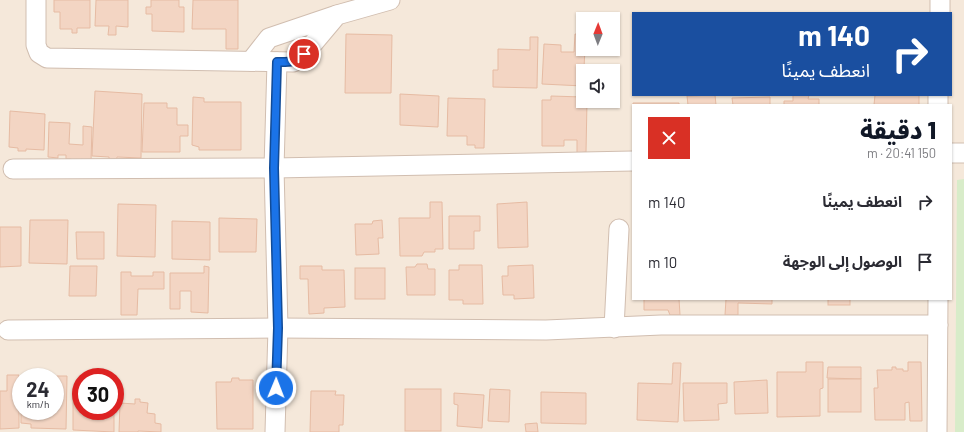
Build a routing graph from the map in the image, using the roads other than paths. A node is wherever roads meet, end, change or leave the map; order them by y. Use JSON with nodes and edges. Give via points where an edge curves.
{"nodes":[{"id":1,"x":36,"y":0,"type":"edge"},
{"id":2,"x":390,"y":0,"type":"edge"},
{"id":3,"x":940,"y":0,"type":"edge"},
{"id":4,"x":940,"y":12,"type":"edge"},
{"id":5,"x":337,"y":15,"type":"junction"},
{"id":6,"x":251,"y":61,"type":"junction"},
{"id":7,"x":277,"y":62,"type":"junction"},
{"id":8,"x":952,"y":153,"type":"edge"},
{"id":9,"x":964,"y":153,"type":"edge"},
{"id":10,"x":632,"y":161,"type":"edge"},
{"id":11,"x":274,"y":168,"type":"junction"},
{"id":12,"x":13,"y":169,"type":"dead end"},
{"id":13,"x":619,"y":229,"type":"dead end"},
{"id":14,"x":938,"y":300,"type":"edge"},
{"id":15,"x":938,"y":325,"type":"junction"},
{"id":16,"x":278,"y":328,"type":"junction"},
{"id":17,"x":614,"y":328,"type":"junction"},
{"id":18,"x":8,"y":330,"type":"dead end"},
{"id":19,"x":275,"y":432,"type":"edge"},
{"id":20,"x":937,"y":432,"type":"edge"}],
"edges":[{"from":1,"to":6,"type":"street","via":[[36,45],[39,53],[47,58]]},
{"from":2,"to":5,"type":"street"},
{"from":3,"to":4,"type":"street"},
{"from":5,"to":6,"type":"street","via":[[269,38]]},
{"from":5,"to":7,"type":"street","via":[[300,59],[293,62]]},
{"from":6,"to":7,"type":"street"},
{"from":7,"to":11,"type":"street"},
{"from":8,"to":9,"type":"street"},
{"from":10,"to":11,"type":"street"},
{"from":11,"to":12,"type":"street"},
{"from":11,"to":16,"type":"street"},
{"from":13,"to":17,"type":"street"},
{"from":14,"to":15,"type":"street"},
{"from":15,"to":17,"type":"street","via":[[661,325]]},
{"from":15,"to":20,"type":"street"},
{"from":16,"to":17,"type":"street"},
{"from":16,"to":18,"type":"street"},
{"from":16,"to":19,"type":"street"}]}
